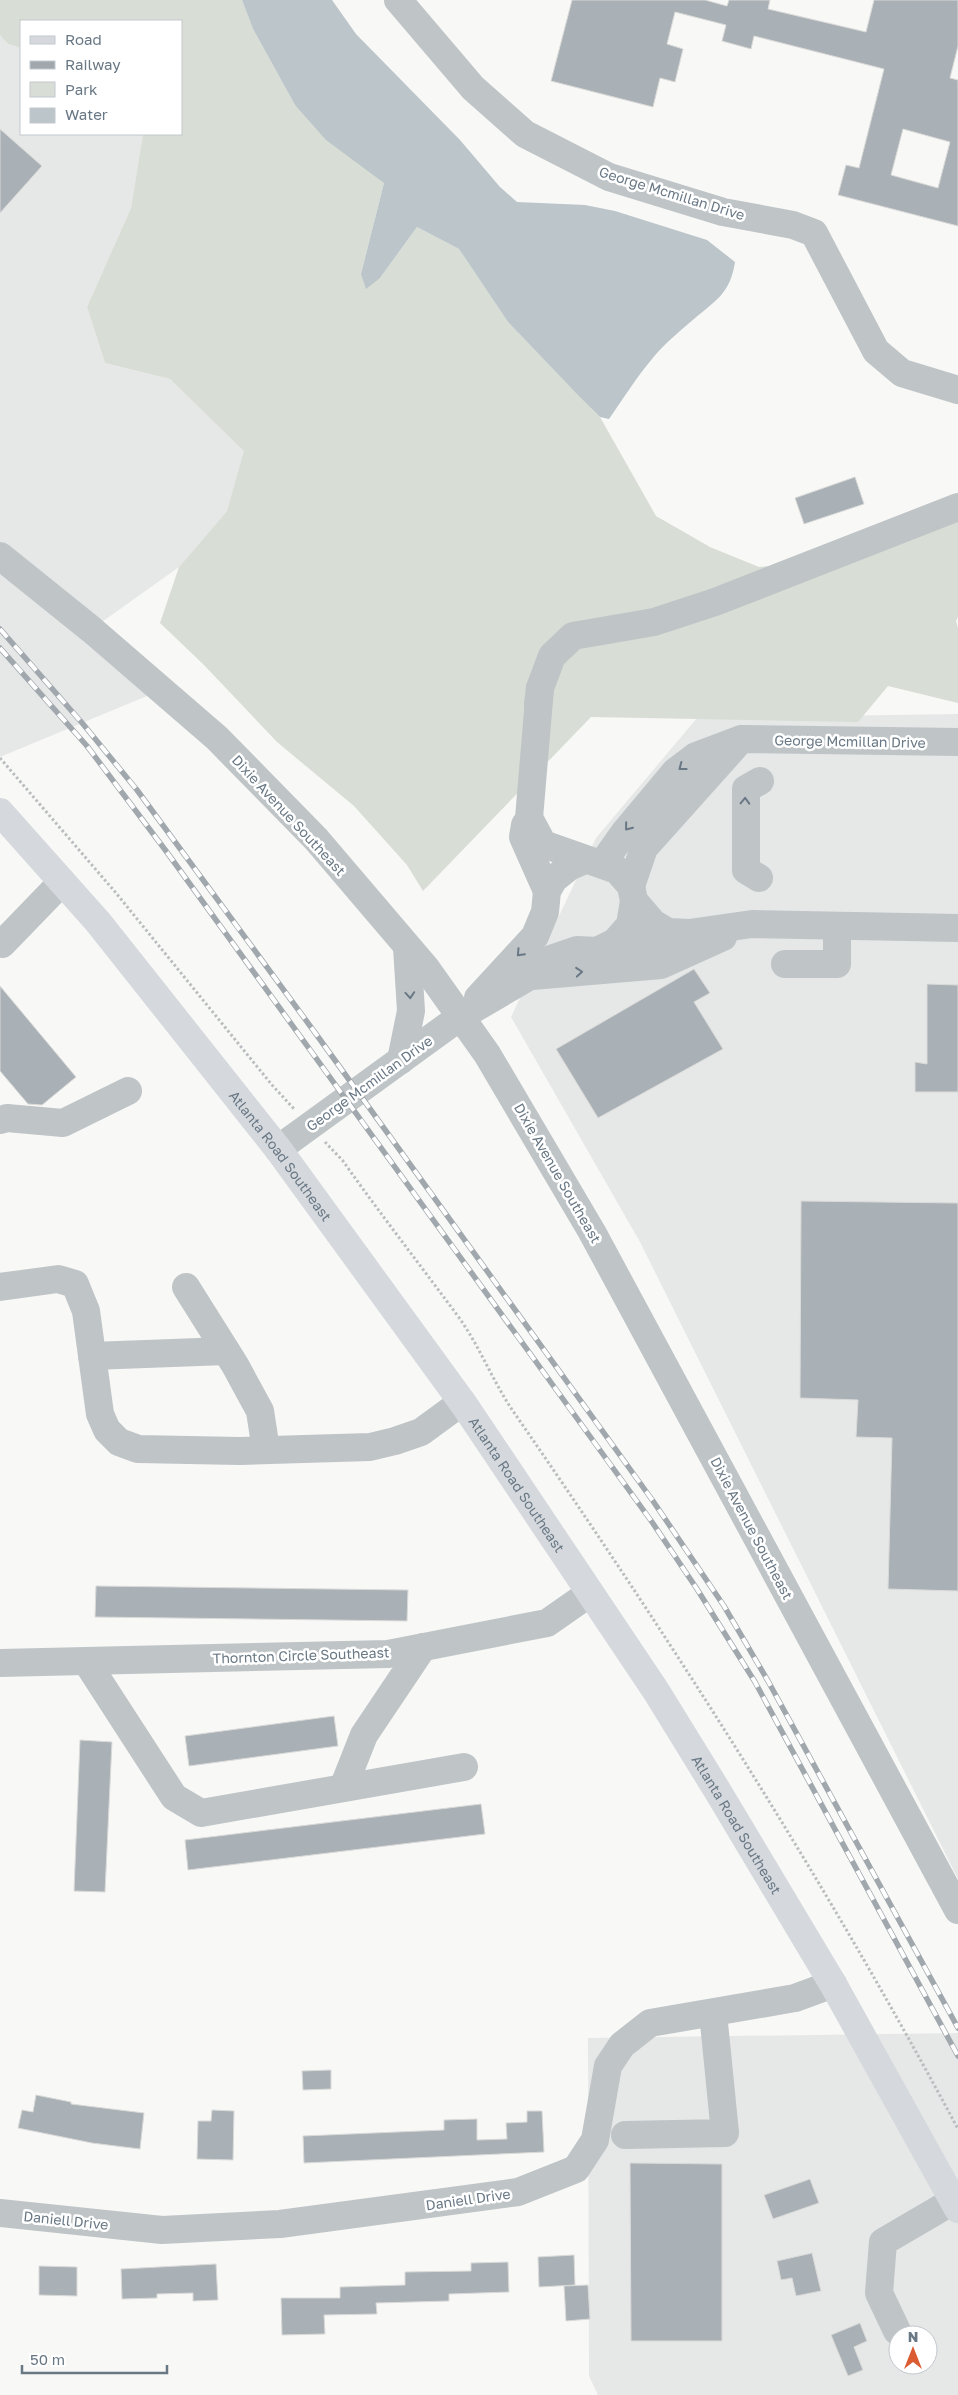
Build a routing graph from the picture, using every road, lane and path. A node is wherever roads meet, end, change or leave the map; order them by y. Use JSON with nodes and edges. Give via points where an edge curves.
{"nodes":[{"id":1,"x":398,"y":0,"type":"edge"},
{"id":2,"x":958,"y":390,"type":"edge"},
{"id":3,"x":958,"y":507,"type":"edge"},
{"id":4,"x":0,"y":556,"type":"edge"},
{"id":5,"x":540,"y":688,"type":"junction"},
{"id":6,"x":741,"y":739,"type":"junction"},
{"id":7,"x":958,"y":742,"type":"edge"},
{"id":8,"x":760,"y":781,"type":"dead end"},
{"id":9,"x":0,"y":812,"type":"edge"},
{"id":10,"x":594,"y":862,"type":"junction"},
{"id":11,"x":759,"y":878,"type":"dead end"},
{"id":12,"x":62,"y":882,"type":"junction"},
{"id":13,"x":632,"y":893,"type":"junction"},
{"id":14,"x":546,"y":901,"type":"junction"},
{"id":15,"x":752,"y":924,"type":"junction"},
{"id":16,"x":837,"y":926,"type":"junction"},
{"id":17,"x":958,"y":928,"type":"edge"},
{"id":18,"x":615,"y":942,"type":"junction"},
{"id":19,"x":2,"y":944,"type":"dead end"},
{"id":20,"x":407,"y":947,"type":"junction"},
{"id":21,"x":697,"y":949,"type":"junction"},
{"id":22,"x":577,"y":950,"type":"junction"},
{"id":23,"x":785,"y":964,"type":"dead end"},
{"id":24,"x":530,"y":976,"type":"junction"},
{"id":25,"x":460,"y":1017,"type":"junction"},
{"id":26,"x":401,"y":1060,"type":"junction"},
{"id":27,"x":128,"y":1091,"type":"dead end"},
{"id":28,"x":0,"y":1120,"type":"edge"},
{"id":29,"x":278,"y":1149,"type":"junction"},
{"id":30,"x":0,"y":1286,"type":"edge"},
{"id":31,"x":186,"y":1287,"type":"dead end"},
{"id":32,"x":226,"y":1351,"type":"junction"},
{"id":33,"x":92,"y":1356,"type":"junction"},
{"id":34,"x":462,"y":1402,"type":"junction"},
{"id":35,"x":266,"y":1450,"type":"junction"},
{"id":36,"x":590,"y":1592,"type":"junction"},
{"id":37,"x":423,"y":1647,"type":"junction"},
{"id":38,"x":86,"y":1661,"type":"junction"},
{"id":39,"x":0,"y":1663,"type":"edge"},
{"id":40,"x":464,"y":1767,"type":"dead end"},
{"id":41,"x":343,"y":1788,"type":"junction"},
{"id":42,"x":958,"y":1910,"type":"edge"},
{"id":43,"x":833,"y":1984,"type":"junction"},
{"id":44,"x":713,"y":2013,"type":"junction"},
{"id":45,"x":625,"y":2135,"type":"dead end"},
{"id":46,"x":956,"y":2205,"type":"edge"},
{"id":47,"x":0,"y":2213,"type":"edge"},
{"id":48,"x":895,"y":2325,"type":"edge"}],
"edges":[{"from":1,"to":2,"type":"street","name":"George Mcmillan Drive","via":[[473,88],[525,134],[608,178],[723,212],[793,225],[814,233],[876,351],[902,372]]},
{"from":3,"to":5,"type":"street","via":[[715,602],[654,622],[573,636],[552,656]]},
{"from":4,"to":20,"type":"street","name":"Dixie Avenue Southeast","via":[[217,738],[316,839]]},
{"from":5,"to":10,"type":"street","via":[[529,818],[543,844]]},
{"from":5,"to":14,"type":"street","via":[[524,837]]},
{"from":6,"to":7,"type":"street","name":"George Mcmillan Drive"},
{"from":6,"to":10,"type":"street","name":"George Mcmillan Drive","one_way":true,"via":[[696,756],[675,772],[624,833]]},
{"from":6,"to":13,"type":"street","via":[[644,848]]},
{"from":11,"to":8,"type":"street","one_way":true,"via":[[746,870],[744,829],[746,789]]},
{"from":9,"to":12,"type":"main road","name":"Atlanta Road Southeast"},
{"from":10,"to":13,"type":"street","via":[[617,870]]},
{"from":10,"to":14,"type":"street","name":"George Mcmillan Drive","via":[[569,867],[554,879]]},
{"from":12,"to":19,"type":"street"},
{"from":12,"to":29,"type":"main road","name":"Atlanta Road Southeast"},
{"from":13,"to":15,"type":"street","via":[[654,923],[668,932],[689,933]]},
{"from":13,"to":18,"type":"street","via":[[630,925]]},
{"from":14,"to":22,"type":"street","via":[[557,936]]},
{"from":14,"to":25,"type":"street","name":"George Mcmillan Drive","one_way":true,"via":[[535,936]]},
{"from":15,"to":16,"type":"street"},
{"from":15,"to":21,"type":"street","name":"George Mcmillan Drive"},
{"from":16,"to":17,"type":"street"},
{"from":16,"to":23,"type":"street","via":[[837,964]]},
{"from":18,"to":21,"type":"street"},
{"from":18,"to":22,"type":"street","name":"George Mcmillan Drive","via":[[598,951]]},
{"from":20,"to":25,"type":"street","name":"Dixie Avenue Southeast"},
{"from":20,"to":26,"type":"street","one_way":true,"via":[[412,1011]]},
{"from":24,"to":21,"type":"street","name":"George Mcmillan Drive","one_way":true,"via":[[661,965]]},
{"from":22,"to":24,"type":"street","name":"George Mcmillan Drive","via":[[548,960]]},
{"from":24,"to":25,"type":"street","name":"George Mcmillan Drive"},
{"from":25,"to":26,"type":"street","name":"George Mcmillan Drive"},
{"from":25,"to":42,"type":"street","name":"Dixie Avenue Southeast","via":[[487,1054],[592,1232]]},
{"from":26,"to":29,"type":"street","name":"George Mcmillan Drive"},
{"from":27,"to":28,"type":"street","via":[[63,1123]]},
{"from":29,"to":34,"type":"main road","name":"Atlanta Road Southeast"},
{"from":30,"to":33,"type":"street","via":[[58,1279],[75,1284],[86,1311]]},
{"from":31,"to":32,"type":"street"},
{"from":32,"to":33,"type":"street"},
{"from":32,"to":35,"type":"street","via":[[260,1411]]},
{"from":33,"to":35,"type":"street","via":[[100,1414],[107,1430],[119,1442],[138,1449]]},
{"from":34,"to":35,"type":"street","via":[[421,1432],[395,1441],[370,1447]]},
{"from":34,"to":36,"type":"main road","name":"Atlanta Road Southeast"},
{"from":36,"to":37,"type":"street","name":"Thornton Circle Southeast","via":[[547,1623]]},
{"from":36,"to":43,"type":"main road","name":"Atlanta Road Southeast","via":[[707,1773]]},
{"from":37,"to":38,"type":"street","name":"Thornton Circle Southeast","via":[[388,1654]]},
{"from":37,"to":41,"type":"street","via":[[364,1735]]},
{"from":38,"to":39,"type":"street","name":"Thornton Circle Southeast"},
{"from":38,"to":41,"type":"street","via":[[174,1797],[201,1813]]},
{"from":40,"to":41,"type":"street"},
{"from":43,"to":44,"type":"street","name":"Daniell Drive","via":[[795,1998]]},
{"from":43,"to":46,"type":"main road","name":"Atlanta Road Southeast"},
{"from":44,"to":45,"type":"street","via":[[725,2133]]},
{"from":44,"to":47,"type":"street","name":"Daniell Drive","via":[[650,2023],[622,2045],[608,2066],[595,2140],[576,2169],[518,2192],[280,2224],[162,2230]]},
{"from":46,"to":48,"type":"street","via":[[883,2242],[879,2293]]}]}
